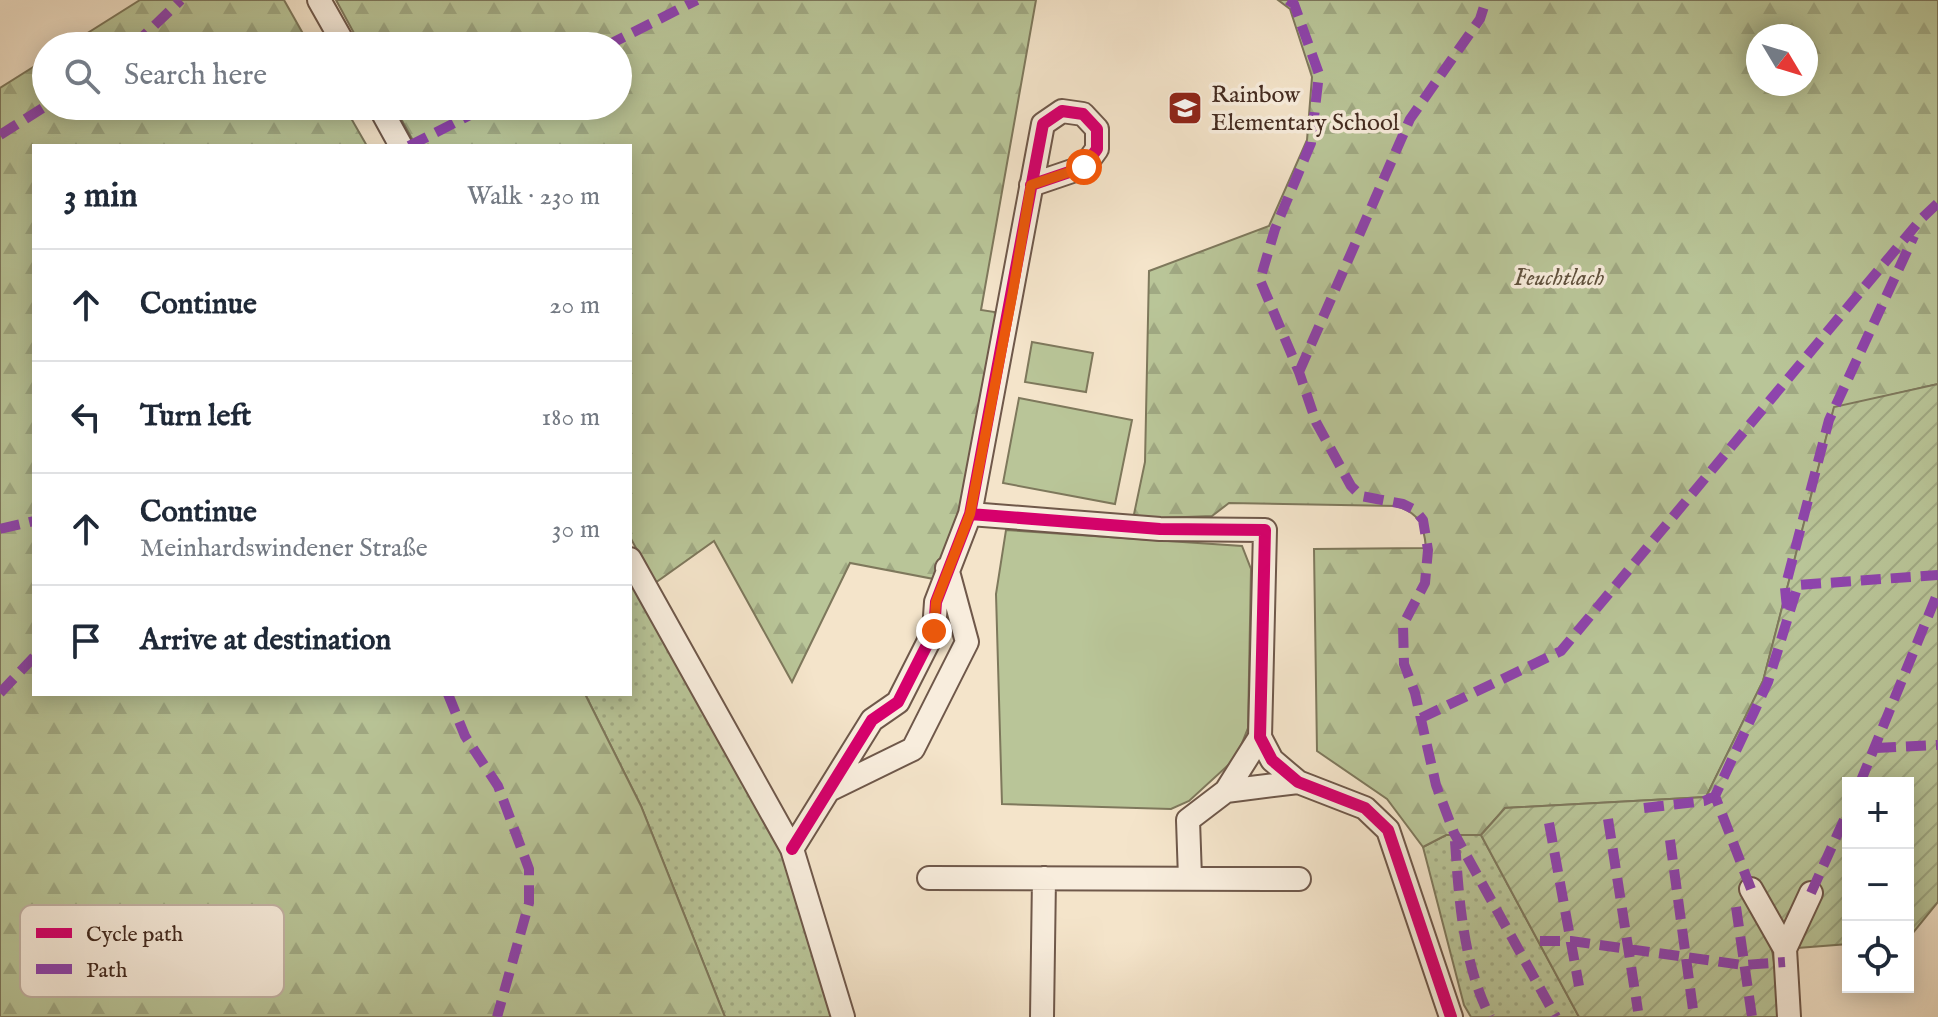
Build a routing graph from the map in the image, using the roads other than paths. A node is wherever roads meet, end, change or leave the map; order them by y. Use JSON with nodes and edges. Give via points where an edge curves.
{"nodes":[{"id":1,"x":319,"y":0,"type":"edge"},
{"id":2,"x":337,"y":32,"type":"edge"},
{"id":3,"x":387,"y":120,"type":"edge"},
{"id":4,"x":400,"y":144,"type":"edge"},
{"id":5,"x":1031,"y":185,"type":"dead end"},
{"id":6,"x":970,"y":514,"type":"junction"},
{"id":7,"x":632,"y":563,"type":"edge"},
{"id":8,"x":947,"y":568,"type":"junction"},
{"id":9,"x":1260,"y":737,"type":"junction"},
{"id":10,"x":1298,"y":782,"type":"junction"},
{"id":11,"x":831,"y":789,"type":"junction"},
{"id":12,"x":1226,"y":791,"type":"junction"},
{"id":13,"x":792,"y":849,"type":"junction"},
{"id":14,"x":929,"y":878,"type":"dead end"},
{"id":15,"x":1044,"y":878,"type":"junction"},
{"id":16,"x":1190,"y":878,"type":"junction"},
{"id":17,"x":1299,"y":879,"type":"dead end"},
{"id":18,"x":1751,"y":889,"type":"dead end"},
{"id":19,"x":1811,"y":893,"type":"dead end"},
{"id":20,"x":1785,"y":949,"type":"junction"},
{"id":21,"x":843,"y":1017,"type":"edge"},
{"id":22,"x":1042,"y":1017,"type":"edge"},
{"id":23,"x":1451,"y":1017,"type":"edge"},
{"id":24,"x":1789,"y":1017,"type":"edge"}],
"edges":[{"from":1,"to":2,"type":"street"},
{"from":3,"to":4,"type":"street"},
{"from":5,"to":6,"type":"street"},
{"from":6,"to":8,"type":"street"},
{"from":6,"to":9,"type":"street","via":[[1160,529],[1265,530]]},
{"from":7,"to":13,"type":"street"},
{"from":8,"to":11,"type":"street","via":[[934,631],[898,702],[872,720]]},
{"from":8,"to":11,"type":"street","via":[[967,642],[913,749]]},
{"from":9,"to":10,"type":"street","via":[[1272,760]]},
{"from":9,"to":12,"type":"street"},
{"from":10,"to":12,"type":"street"},
{"from":10,"to":23,"type":"street","via":[[1365,808],[1388,830]]},
{"from":11,"to":13,"type":"street"},
{"from":12,"to":16,"type":"street","via":[[1188,820]]},
{"from":13,"to":21,"type":"street"},
{"from":14,"to":15,"type":"street"},
{"from":15,"to":16,"type":"street"},
{"from":15,"to":22,"type":"street"},
{"from":16,"to":17,"type":"street"},
{"from":18,"to":20,"type":"street"},
{"from":19,"to":20,"type":"street"},
{"from":20,"to":24,"type":"street"}]}
